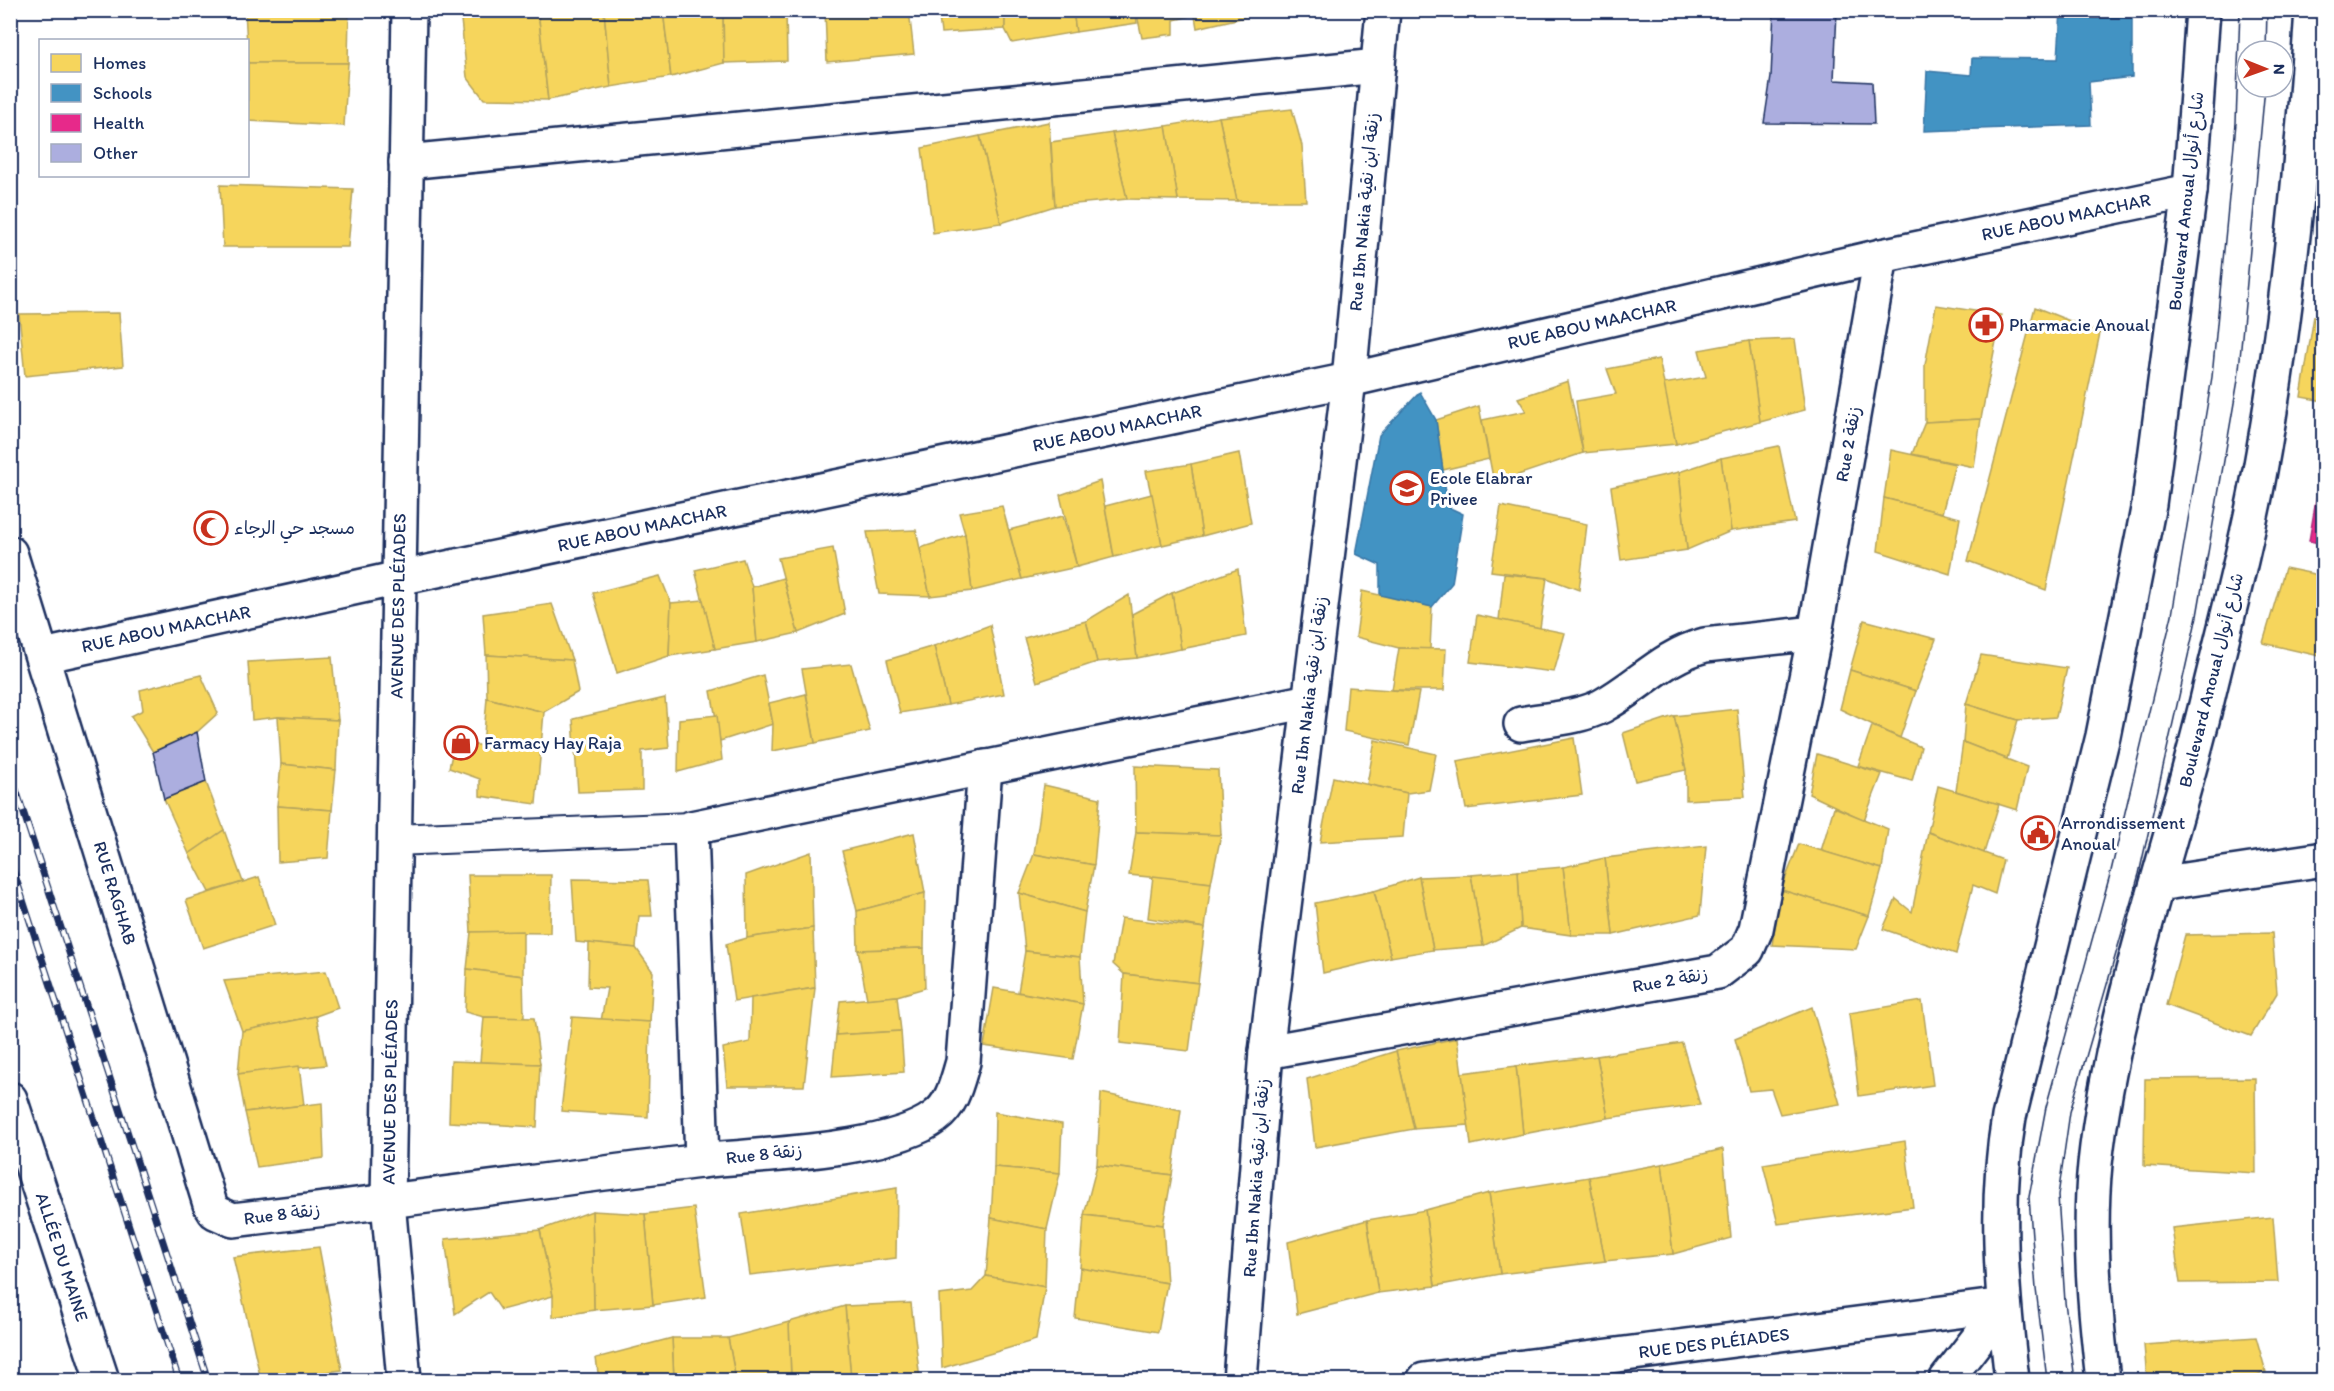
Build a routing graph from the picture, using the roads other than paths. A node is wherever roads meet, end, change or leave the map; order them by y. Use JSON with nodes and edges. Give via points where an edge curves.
{"nodes":[{"id":1,"x":409,"y":10,"type":"edge"},
{"id":2,"x":1383,"y":10,"type":"edge"},
{"id":3,"x":2203,"y":10,"type":"edge"},
{"id":4,"x":2312,"y":10,"type":"edge"},
{"id":5,"x":1378,"y":66,"type":"junction"},
{"id":6,"x":2313,"y":152,"type":"edge"},
{"id":7,"x":406,"y":162,"type":"junction"},
{"id":8,"x":2190,"y":191,"type":"junction"},
{"id":9,"x":1881,"y":256,"type":"junction"},
{"id":10,"x":1349,"y":380,"type":"junction"},
{"id":11,"x":10,"y":553,"type":"edge"},
{"id":12,"x":399,"y":578,"type":"junction"},
{"id":13,"x":1815,"y":633,"type":"junction"},
{"id":14,"x":43,"y":656,"type":"junction"},
{"id":15,"x":1309,"y":700,"type":"junction"},
{"id":16,"x":1521,"y":724,"type":"dead end"},
{"id":17,"x":985,"y":767,"type":"junction"},
{"id":18,"x":691,"y":828,"type":"junction"},
{"id":19,"x":394,"y":840,"type":"junction"},
{"id":20,"x":2324,"y":859,"type":"edge"},
{"id":21,"x":2158,"y":884,"type":"junction"},
{"id":22,"x":1266,"y":1052,"type":"junction"},
{"id":23,"x":10,"y":1099,"type":"edge"},
{"id":24,"x":702,"y":1161,"type":"junction"},
{"id":25,"x":388,"y":1202,"type":"junction"},
{"id":26,"x":233,"y":1220,"type":"joint"},
{"id":27,"x":2004,"y":1305,"type":"junction"},
{"id":28,"x":102,"y":1380,"type":"edge"},
{"id":29,"x":404,"y":1380,"type":"edge"},
{"id":30,"x":1240,"y":1380,"type":"edge"},
{"id":31,"x":1424,"y":1380,"type":"edge"},
{"id":32,"x":1947,"y":1380,"type":"edge"},
{"id":33,"x":2012,"y":1380,"type":"edge"},
{"id":34,"x":2103,"y":1380,"type":"edge"}],
"edges":[{"from":1,"to":7,"type":"street","name":"AVENUE DES PLÉIADES"},
{"from":2,"to":5,"type":"street","name":"Rue Ibn Nakia زنقة ابن نقية"},
{"from":3,"to":8,"type":"street","name":"Boulevard Anoual شارع أنوال"},
{"from":4,"to":6,"type":"street","name":"Boulevard Anoual شارع أنوال"},
{"from":5,"to":7,"type":"street"},
{"from":5,"to":10,"type":"street","name":"Rue Ibn Nakia زنقة ابن نقية"},
{"from":6,"to":21,"type":"street","name":"Boulevard Anoual شارع أنوال","via":[[2259,479],[2199,737]]},
{"from":7,"to":12,"type":"street","name":"AVENUE DES PLÉIADES"},
{"from":8,"to":9,"type":"street","name":"RUE ABOU MAACHAR"},
{"from":8,"to":27,"type":"street","name":"Boulevard Anoual شارع أنوال","via":[[2150,504],[2129,613],[2001,1163]]},
{"from":9,"to":10,"type":"street","name":"RUE ABOU MAACHAR"},
{"from":9,"to":13,"type":"street","name":"Rue 2 زنقة"},
{"from":10,"to":12,"type":"street","name":"RUE ABOU MAACHAR"},
{"from":10,"to":15,"type":"street","name":"Rue Ibn Nakia زنقة ابن نقية"},
{"from":11,"to":14,"type":"street","name":"RUE RAGHAB"},
{"from":12,"to":14,"type":"street","name":"RUE ABOU MAACHAR"},
{"from":12,"to":19,"type":"street","name":"AVENUE DES PLÉIADES"},
{"from":13,"to":16,"type":"street","via":[[1688,649],[1602,706]]},
{"from":13,"to":22,"type":"street","name":"Rue 2 زنقة","via":[[1756,929],[1747,950],[1735,961],[1718,972]]},
{"from":14,"to":26,"type":"street","name":"RUE RAGHAB","via":[[210,1204],[224,1218]]},
{"from":15,"to":17,"type":"street"},
{"from":15,"to":22,"type":"street","name":"Rue Ibn Nakia زنقة ابن نقية"},
{"from":17,"to":18,"type":"street"},
{"from":17,"to":24,"type":"street","name":"Rue 8 زنقة","via":[[963,1062],[952,1098],[935,1117],[871,1142]]},
{"from":18,"to":19,"type":"street"},
{"from":18,"to":24,"type":"street"},
{"from":19,"to":25,"type":"street","name":"AVENUE DES PLÉIADES"},
{"from":20,"to":21,"type":"street"},
{"from":21,"to":34,"type":"street","name":"Boulevard Anoual شارع أنوال","via":[[2109,1070],[2095,1166],[2093,1243]]},
{"from":22,"to":30,"type":"street","name":"Rue Ibn Nakia زنقة ابن نقية"},
{"from":23,"to":28,"type":"street","name":"ALLÉE DU MAINE"},
{"from":24,"to":25,"type":"street","name":"Rue 8 زنقة"},
{"from":25,"to":26,"type":"street","name":"Rue 8 زنقة"},
{"from":25,"to":29,"type":"street"},
{"from":27,"to":31,"type":"street","name":"RUE DES PLÉIADES"},
{"from":27,"to":32,"type":"street"},
{"from":27,"to":33,"type":"street","name":"Boulevard Anoual شارع أنوال"}]}
